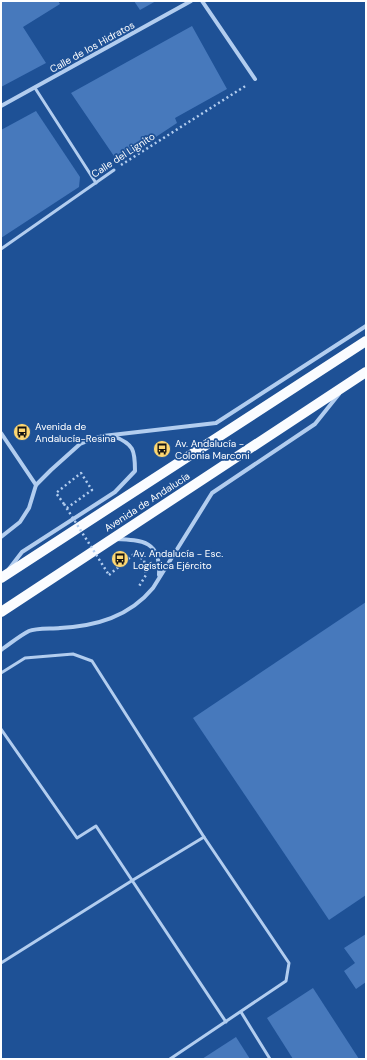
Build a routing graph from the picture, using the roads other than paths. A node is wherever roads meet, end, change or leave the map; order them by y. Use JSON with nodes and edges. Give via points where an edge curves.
{"nodes":[{"id":1,"x":192,"y":1,"type":"edge"},
{"id":2,"x":202,"y":1,"type":"edge"},
{"id":3,"x":255,"y":79,"type":"road end"},
{"id":4,"x":35,"y":88,"type":"junction"},
{"id":5,"x":1,"y":106,"type":"edge"},
{"id":6,"x":114,"y":170,"type":"road end"},
{"id":7,"x":96,"y":182,"type":"junction"},
{"id":8,"x":1,"y":248,"type":"edge"},
{"id":9,"x":366,"y":326,"type":"edge"},
{"id":10,"x":366,"y":341,"type":"edge"},
{"id":11,"x":366,"y":372,"type":"edge"},
{"id":12,"x":345,"y":387,"type":"junction"},
{"id":13,"x":1,"y":433,"type":"edge"},
{"id":14,"x":113,"y":436,"type":"junction"},
{"id":15,"x":36,"y":485,"type":"junction"},
{"id":16,"x":1,"y":536,"type":"edge"},
{"id":17,"x":112,"y":539,"type":"junction"},
{"id":18,"x":1,"y":578,"type":"edge"},
{"id":19,"x":158,"y":578,"type":"junction"},
{"id":20,"x":1,"y":612,"type":"edge"},
{"id":21,"x":1,"y":650,"type":"edge"},
{"id":22,"x":1,"y":673,"type":"edge"},
{"id":23,"x":1,"y":729,"type":"edge"},
{"id":24,"x":204,"y":837,"type":"junction"},
{"id":25,"x":133,"y":880,"type":"junction"},
{"id":26,"x":1,"y":963,"type":"edge"},
{"id":27,"x":241,"y":1012,"type":"junction"},
{"id":28,"x":226,"y":1022,"type":"junction"},
{"id":29,"x":170,"y":1059,"type":"edge"},
{"id":30,"x":270,"y":1059,"type":"edge"}],
"edges":[{"from":1,"to":4,"type":"street","name":"Calle de los Hidratos"},
{"from":2,"to":3,"type":"street"},
{"from":4,"to":5,"type":"street","name":"Calle de los Hidratos"},
{"from":4,"to":7,"type":"lane"},
{"from":6,"to":7,"type":"lane","name":"Calle del Lignito"},
{"from":7,"to":8,"type":"lane","name":"Calle del Lignito"},
{"from":9,"to":14,"type":"street","via":[[216,423]]},
{"from":10,"to":18,"type":"main road","name":"Avenida de Andalucía"},
{"from":11,"to":12,"type":"main road","name":"Avenida de Andalucía"},
{"from":12,"to":17,"type":"main road","name":"Avenida de Andalucía"},
{"from":12,"to":19,"type":"street","via":[[315,424],[212,493]]},
{"from":13,"to":15,"type":"street"},
{"from":14,"to":15,"type":"street","via":[[80,444]]},
{"from":14,"to":18,"type":"street","name":"Avenida de Andalucía","via":[[130,445],[135,471],[115,492],[22,552]]},
{"from":15,"to":16,"type":"street","via":[[29,508],[20,522]]},
{"from":17,"to":19,"type":"street","via":[[135,540],[149,544],[158,557]]},
{"from":17,"to":20,"type":"main road","name":"Avenida de Andalucía"},
{"from":19,"to":21,"type":"street","via":[[144,598],[118,616],[78,627],[30,630]]},
{"from":22,"to":24,"type":"lane","via":[[25,658],[73,654],[92,661]]},
{"from":23,"to":25,"type":"lane","via":[[76,838],[96,826]]},
{"from":24,"to":25,"type":"lane"},
{"from":24,"to":27,"type":"lane","via":[[289,963],[286,981]]},
{"from":25,"to":26,"type":"lane"},
{"from":25,"to":28,"type":"lane"},
{"from":27,"to":28,"type":"lane"},
{"from":27,"to":30,"type":"lane"},
{"from":28,"to":29,"type":"lane"}]}
